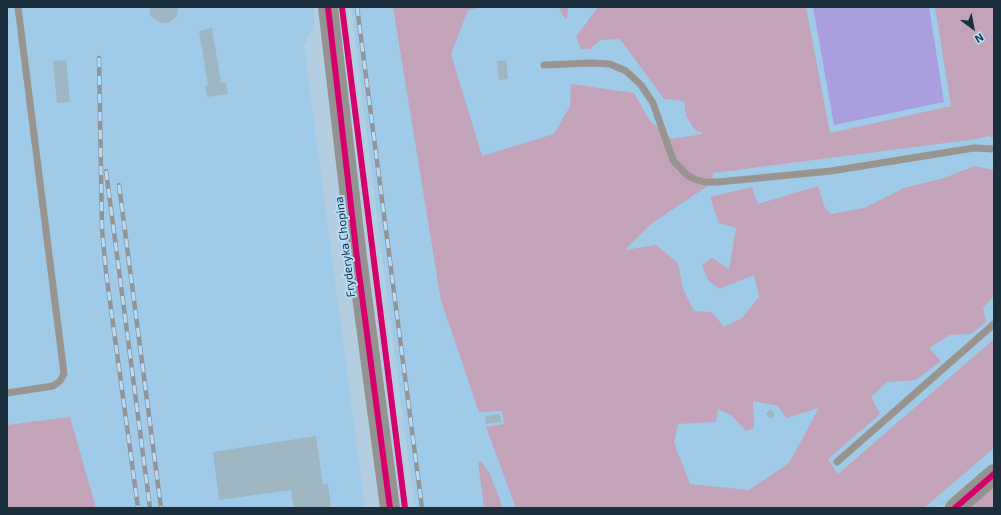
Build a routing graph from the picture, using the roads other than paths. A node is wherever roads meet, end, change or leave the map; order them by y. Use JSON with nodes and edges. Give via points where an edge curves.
{"nodes":[{"id":1,"x":18,"y":7,"type":"edge"},
{"id":2,"x":328,"y":7,"type":"edge"},
{"id":3,"x":544,"y":65,"type":"dead end"},
{"id":4,"x":994,"y":149,"type":"edge"},
{"id":5,"x":994,"y":324,"type":"edge"},
{"id":6,"x":7,"y":393,"type":"edge"},
{"id":7,"x":837,"y":462,"type":"dead end"},
{"id":8,"x":994,"y":474,"type":"edge"},
{"id":9,"x":390,"y":508,"type":"edge"},
{"id":10,"x":955,"y":508,"type":"edge"}],
"edges":[{"from":1,"to":6,"type":"lane","via":[[64,374],[53,386]]},
{"from":2,"to":9,"type":"street","name":"Fryderyka Chopina"},
{"from":3,"to":4,"type":"lane","via":[[610,64],[626,71],[641,85],[653,103],[673,160],[687,175],[704,182],[831,170],[974,148]]},
{"from":5,"to":7,"type":"lane"},
{"from":8,"to":10,"type":"street"}]}
